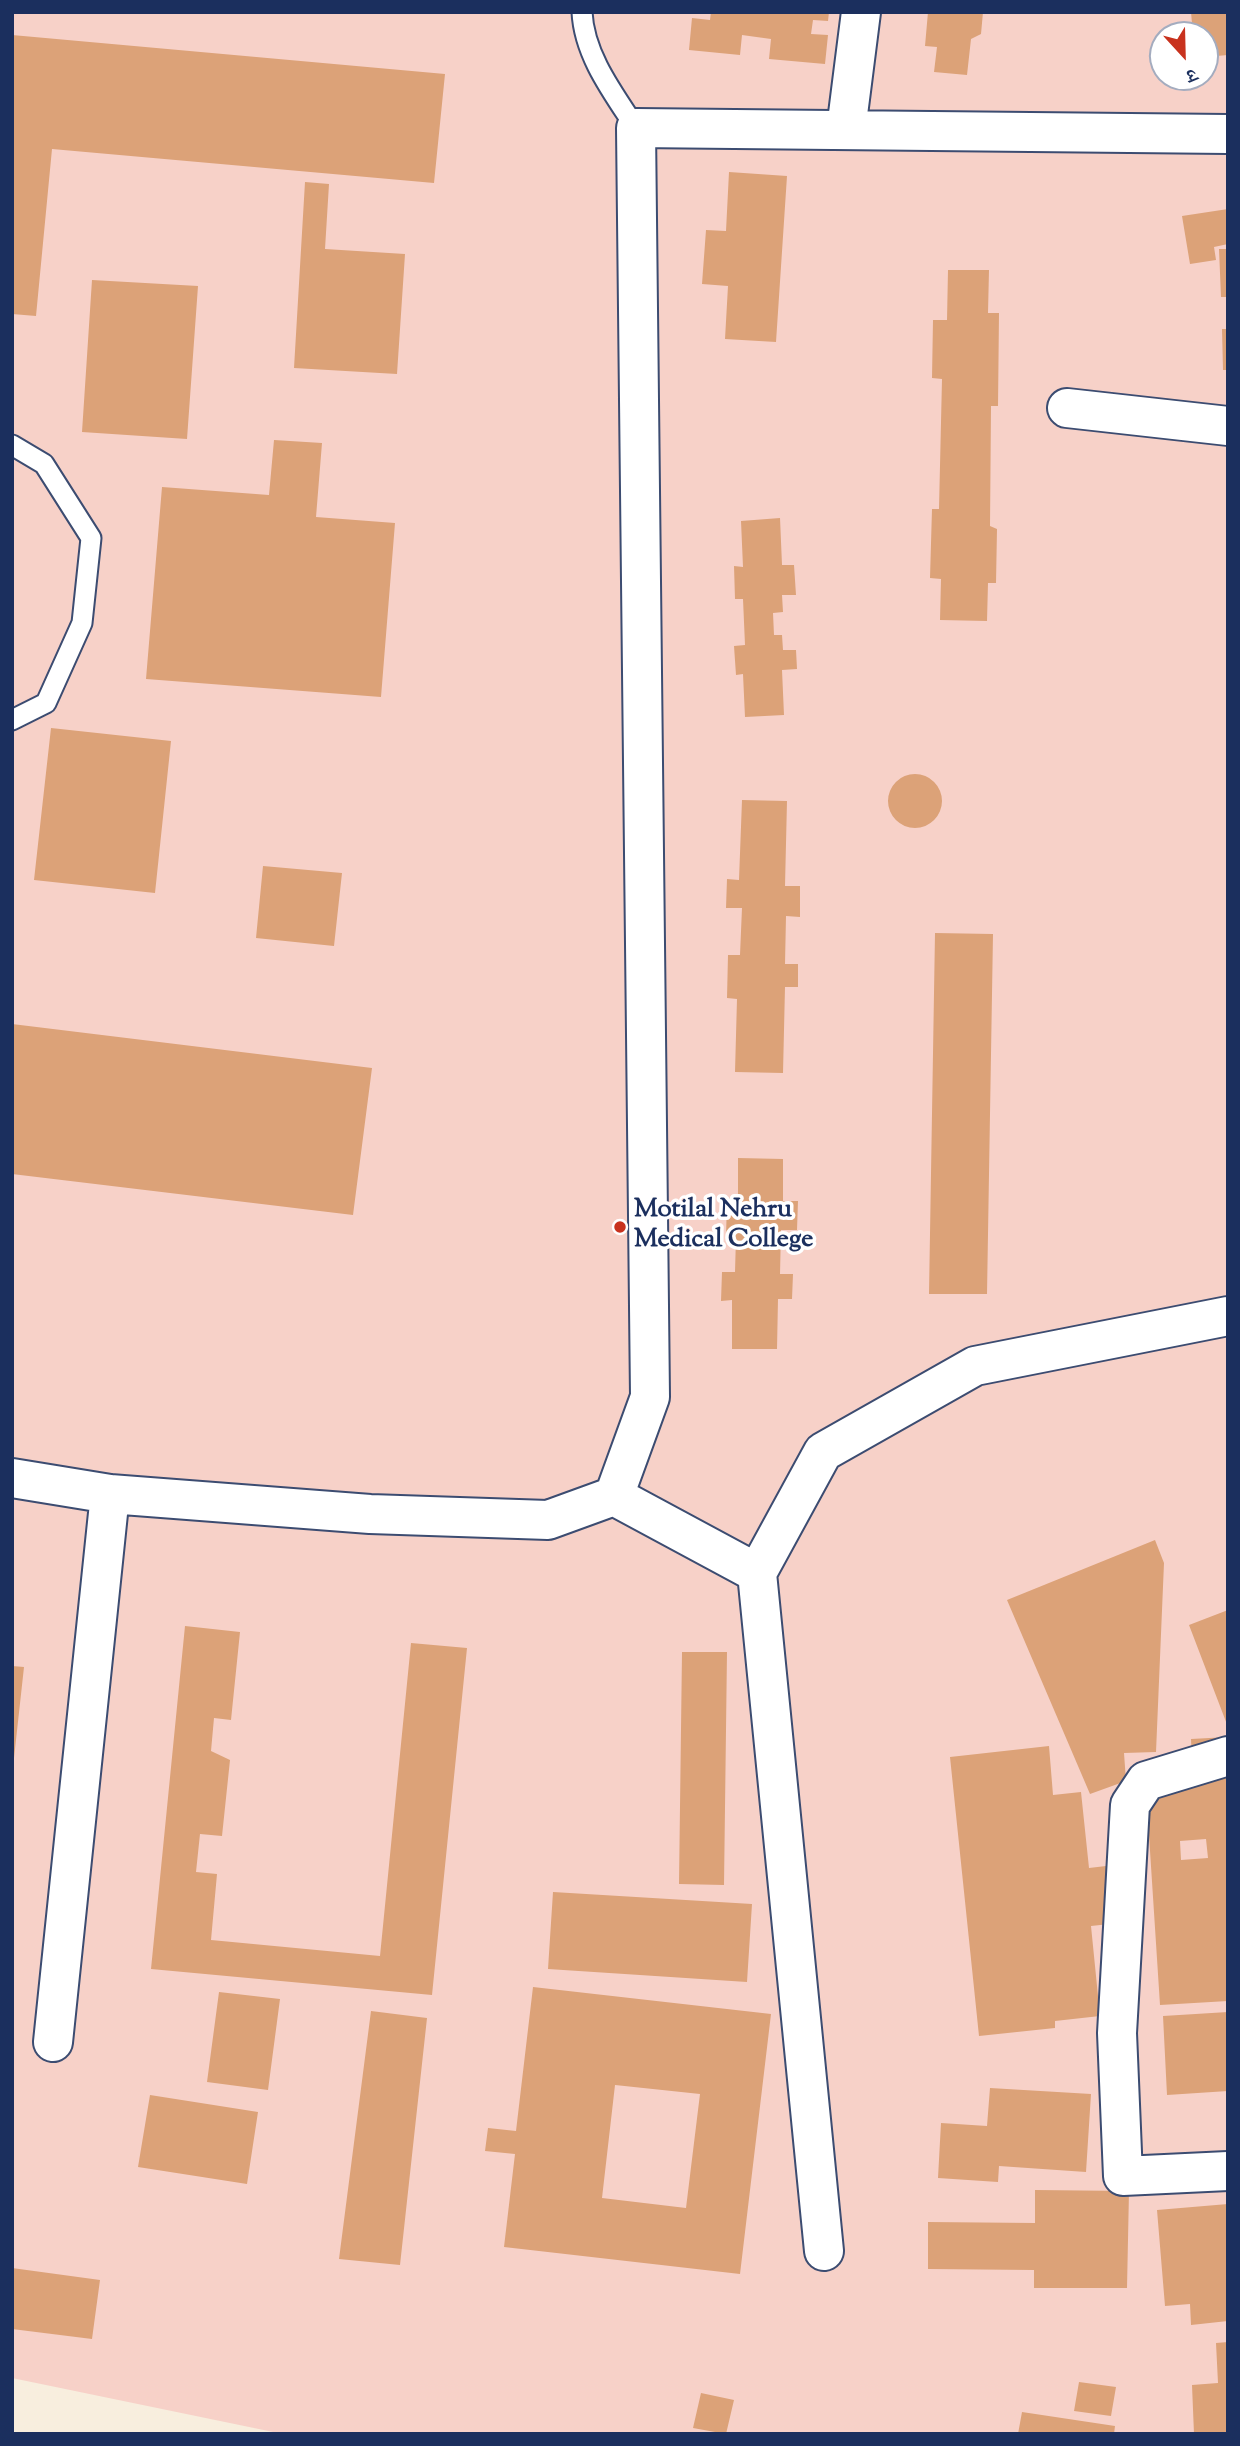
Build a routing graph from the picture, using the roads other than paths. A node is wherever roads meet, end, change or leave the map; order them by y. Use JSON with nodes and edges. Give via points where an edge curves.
{"nodes":[{"id":1,"x":582,"y":12,"type":"edge"},
{"id":2,"x":861,"y":12,"type":"edge"},
{"id":3,"x":636,"y":128,"type":"junction"},
{"id":4,"x":846,"y":130,"type":"junction"},
{"id":5,"x":1228,"y":134,"type":"edge"},
{"id":6,"x":1067,"y":408,"type":"dead end"},
{"id":7,"x":1228,"y":426,"type":"edge"},
{"id":8,"x":12,"y":445,"type":"edge"},
{"id":9,"x":12,"y":720,"type":"edge"},
{"id":10,"x":1228,"y":1316,"type":"edge"},
{"id":11,"x":12,"y":1478,"type":"edge"},
{"id":12,"x":110,"y":1494,"type":"junction"},
{"id":13,"x":614,"y":1496,"type":"junction"},
{"id":14,"x":757,"y":1573,"type":"junction"},
{"id":15,"x":1228,"y":1756,"type":"edge"},
{"id":16,"x":53,"y":2042,"type":"dead end"},
{"id":17,"x":1228,"y":2171,"type":"edge"},
{"id":18,"x":824,"y":2251,"type":"dead end"}],
"edges":[{"from":1,"to":3,"type":"lane","via":[[583,33],[607,85]]},
{"from":2,"to":4,"type":"street"},
{"from":3,"to":4,"type":"street"},
{"from":3,"to":13,"type":"street","via":[[650,1397]]},
{"from":4,"to":5,"type":"street"},
{"from":6,"to":7,"type":"street"},
{"from":8,"to":9,"type":"lane","via":[[44,464],[91,538],[82,623],[46,703]]},
{"from":10,"to":14,"type":"street","via":[[975,1366],[823,1452]]},
{"from":11,"to":12,"type":"street"},
{"from":12,"to":13,"type":"street","via":[[370,1514],[548,1520]]},
{"from":12,"to":16,"type":"street"},
{"from":13,"to":14,"type":"street"},
{"from":14,"to":18,"type":"street"},
{"from":15,"to":17,"type":"street","via":[[1146,1781],[1130,1805],[1117,2033],[1123,2176]]}]}
